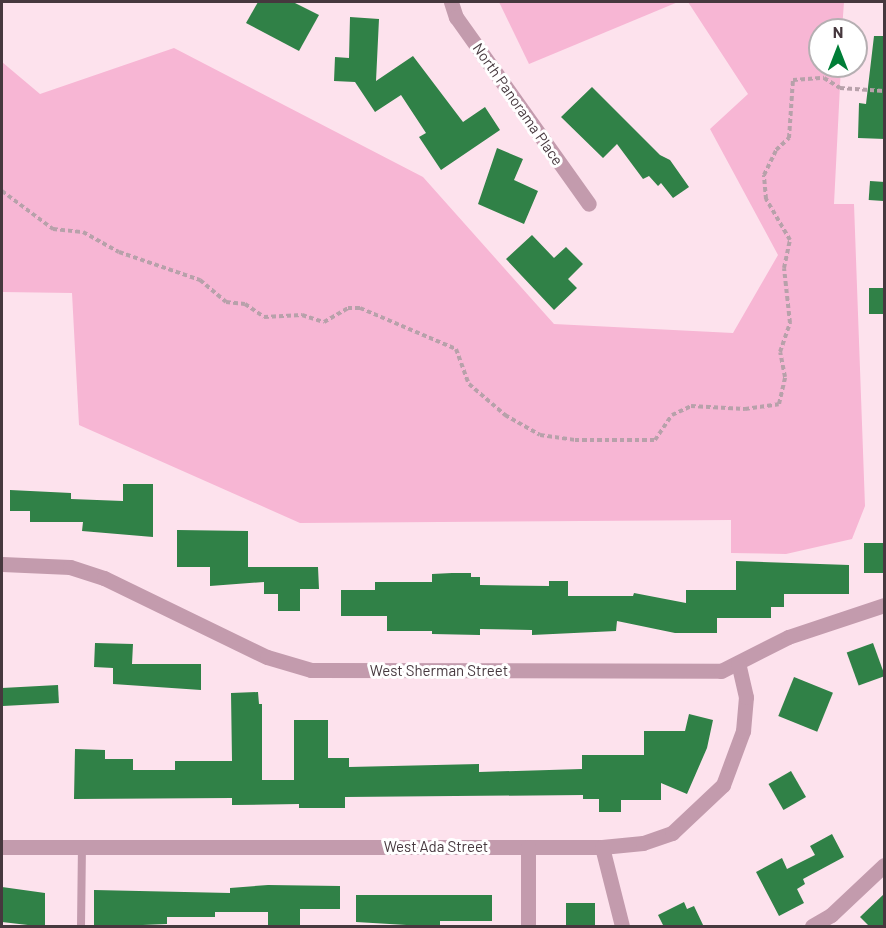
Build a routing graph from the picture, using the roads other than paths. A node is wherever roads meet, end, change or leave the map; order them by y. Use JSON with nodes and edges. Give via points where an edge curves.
{"nodes":[{"id":1,"x":451,"y":2,"type":"edge"},
{"id":2,"x":589,"y":204,"type":"dead end"},
{"id":3,"x":2,"y":564,"type":"edge"},
{"id":4,"x":885,"y":605,"type":"edge"},
{"id":5,"x":738,"y":663,"type":"junction"},
{"id":6,"x":2,"y":847,"type":"edge"},
{"id":7,"x":82,"y":847,"type":"junction"},
{"id":8,"x":528,"y":847,"type":"junction"},
{"id":9,"x":602,"y":847,"type":"junction"},
{"id":10,"x":885,"y":865,"type":"edge"},
{"id":11,"x":81,"y":927,"type":"edge"},
{"id":12,"x":528,"y":927,"type":"edge"},
{"id":13,"x":622,"y":927,"type":"edge"},
{"id":14,"x":812,"y":927,"type":"edge"}],
"edges":[{"from":1,"to":2,"type":"street","name":"North Panorama Place","via":[[456,17]]},
{"from":3,"to":5,"type":"street","name":"West Sherman Street","via":[[70,567],[104,578],[267,657],[311,670],[721,671]]},
{"from":4,"to":5,"type":"street","name":"West Sherman Street","via":[[788,637]]},
{"from":5,"to":9,"type":"street","name":"West Ada Street","via":[[746,697],[743,731],[723,785],[672,833],[643,843]]},
{"from":6,"to":7,"type":"street","name":"West Ada Street"},
{"from":7,"to":8,"type":"street","name":"West Ada Street"},
{"from":7,"to":11,"type":"lane"},
{"from":8,"to":9,"type":"street","name":"West Ada Street"},
{"from":8,"to":12,"type":"street"},
{"from":9,"to":13,"type":"street"},
{"from":10,"to":14,"type":"street","via":[[831,915]]}]}
